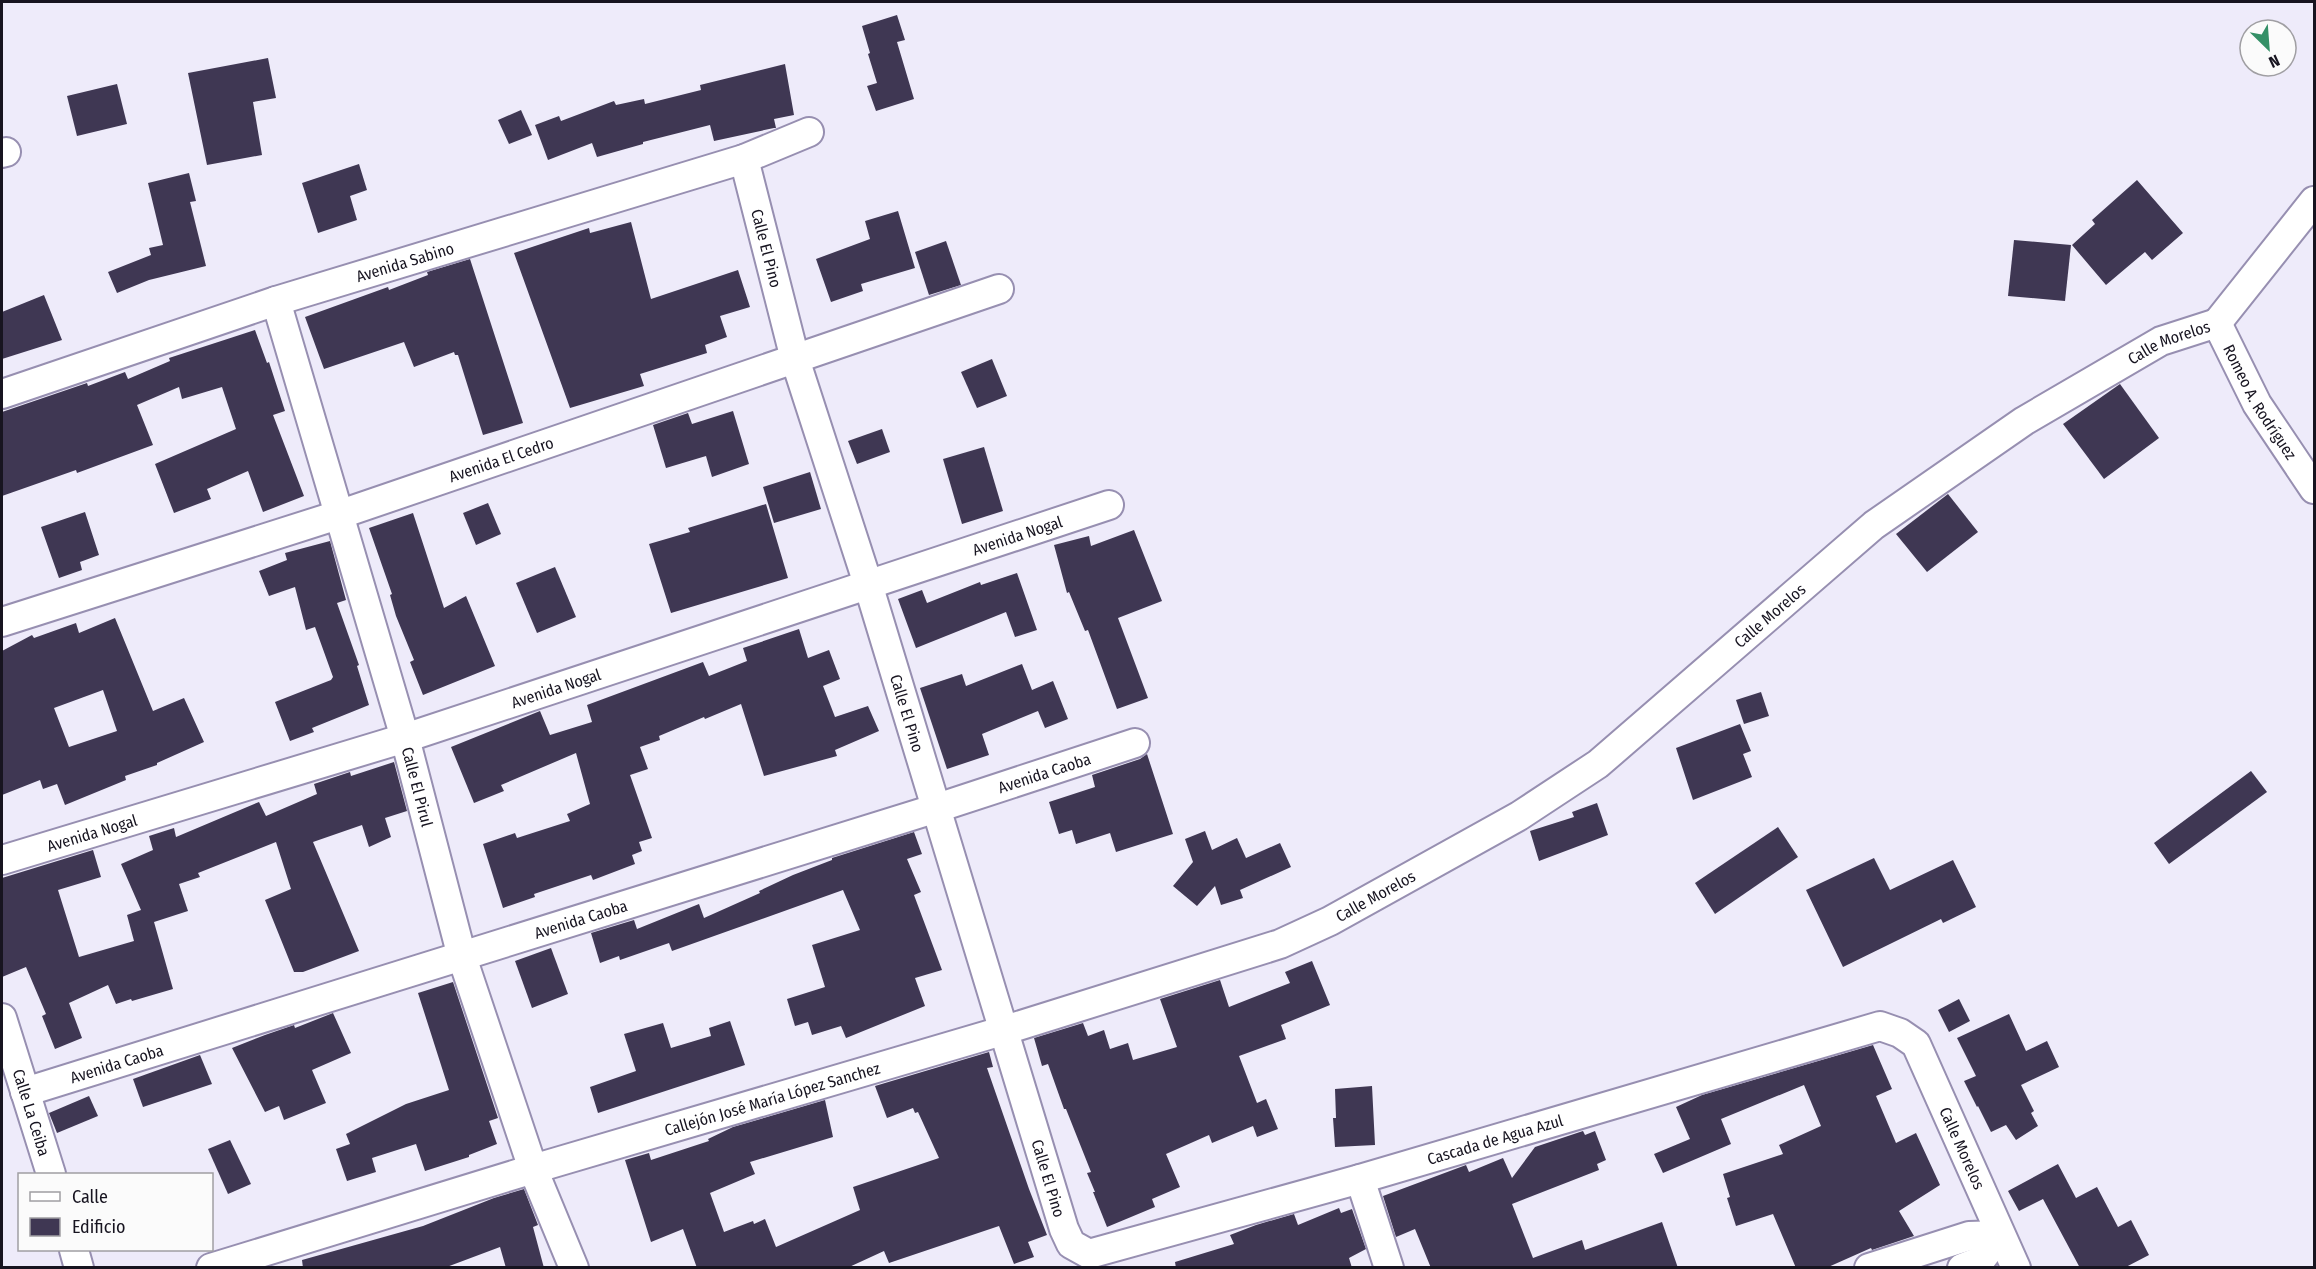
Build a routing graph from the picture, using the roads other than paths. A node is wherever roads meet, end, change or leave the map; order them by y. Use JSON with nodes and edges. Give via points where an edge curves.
{"nodes":[{"id":1,"x":809,"y":132,"type":"dead end"},
{"id":2,"x":744,"y":159,"type":"junction"},
{"id":3,"x":2314,"y":201,"type":"edge"},
{"id":4,"x":999,"y":289,"type":"dead end"},
{"id":5,"x":276,"y":301,"type":"junction"},
{"id":6,"x":2217,"y":322,"type":"junction"},
{"id":7,"x":795,"y":359,"type":"junction"},
{"id":8,"x":2,"y":394,"type":"edge"},
{"id":9,"x":2314,"y":489,"type":"edge"},
{"id":10,"x":1108,"y":504,"type":"dead end"},
{"id":11,"x":338,"y":515,"type":"junction"},
{"id":12,"x":868,"y":584,"type":"junction"},
{"id":13,"x":2,"y":622,"type":"edge"},
{"id":14,"x":405,"y":738,"type":"junction"},
{"id":15,"x":1135,"y":743,"type":"dead end"},
{"id":16,"x":937,"y":808,"type":"junction"},
{"id":17,"x":2,"y":860,"type":"edge"},
{"id":18,"x":1330,"y":921,"type":"joint"},
{"id":19,"x":462,"y":957,"type":"junction"},
{"id":20,"x":2,"y":1017,"type":"edge"},
{"id":21,"x":1002,"y":1031,"type":"junction"},
{"id":22,"x":1900,"y":1033,"type":"joint"},
{"id":23,"x":25,"y":1092,"type":"junction"},
{"id":24,"x":533,"y":1169,"type":"junction"},
{"id":25,"x":51,"y":1173,"type":"edge"},
{"id":26,"x":1360,"y":1179,"type":"junction"},
{"id":27,"x":2000,"y":1235,"type":"junction"},
{"id":28,"x":74,"y":1251,"type":"edge"},
{"id":29,"x":1089,"y":1254,"type":"joint"},
{"id":30,"x":79,"y":1268,"type":"edge"},
{"id":31,"x":211,"y":1268,"type":"edge"},
{"id":32,"x":574,"y":1268,"type":"edge"},
{"id":33,"x":1389,"y":1268,"type":"edge"},
{"id":34,"x":1869,"y":1268,"type":"edge"},
{"id":35,"x":1962,"y":1268,"type":"edge"},
{"id":36,"x":2016,"y":1268,"type":"edge"}],
"edges":[{"from":1,"to":2,"type":"street","name":"Avenida Sabino"},
{"from":2,"to":5,"type":"street","name":"Avenida Sabino"},
{"from":2,"to":7,"type":"street","name":"Calle El Pino"},
{"from":3,"to":6,"type":"street"},
{"from":4,"to":7,"type":"street","name":"Avenida El Cedro"},
{"from":5,"to":8,"type":"street","name":"Avenida Sabino"},
{"from":5,"to":11,"type":"street","name":"Calle El Pirul"},
{"from":6,"to":9,"type":"street","name":"Romeo A. Rodríguez","via":[[2257,404]]},
{"from":6,"to":18,"type":"street","name":"Calle Morelos","via":[[2161,341],[2024,421],[1874,525],[1598,764],[1519,816]]},
{"from":7,"to":11,"type":"street","name":"Avenida El Cedro"},
{"from":7,"to":12,"type":"street","name":"Calle El Pino"},
{"from":10,"to":12,"type":"street","name":"Avenida Nogal"},
{"from":11,"to":13,"type":"street","name":"Avenida El Cedro"},
{"from":11,"to":14,"type":"street","name":"Calle El Pirul"},
{"from":12,"to":14,"type":"street","name":"Avenida Nogal"},
{"from":12,"to":16,"type":"street","name":"Calle El Pino"},
{"from":14,"to":17,"type":"street","name":"Avenida Nogal"},
{"from":14,"to":19,"type":"street","name":"Calle El Pirul"},
{"from":15,"to":16,"type":"street","name":"Avenida Caoba"},
{"from":16,"to":19,"type":"street","name":"Avenida Caoba"},
{"from":16,"to":21,"type":"street","name":"Calle El Pino"},
{"from":18,"to":21,"type":"street","name":"Callejón José María López Sanchez","via":[[1280,944]]},
{"from":19,"to":23,"type":"street","name":"Avenida Caoba"},
{"from":19,"to":24,"type":"street","name":"Calle El Pirul"},
{"from":20,"to":23,"type":"street","name":"Calle La Ceiba"},
{"from":21,"to":24,"type":"street","name":"Callejón José María López Sanchez"},
{"from":21,"to":29,"type":"street","name":"Calle El Pino","via":[[1064,1229],[1071,1244]]},
{"from":22,"to":26,"type":"street","name":"Cascada de Agua Azul","via":[[1881,1026]]},
{"from":22,"to":27,"type":"street","name":"Calle Morelos","via":[[1916,1044]]},
{"from":23,"to":25,"type":"street","name":"Calle La Ceiba"},
{"from":24,"to":31,"type":"street","name":"Callejón José María López Sanchez"},
{"from":24,"to":32,"type":"street","name":"Calle El Pirul"},
{"from":26,"to":29,"type":"street","name":"Cascada de Agua Azul"},
{"from":26,"to":33,"type":"street"},
{"from":27,"to":34,"type":"street","via":[[1969,1236]]},
{"from":27,"to":35,"type":"street","via":[[1980,1261]]},
{"from":27,"to":36,"type":"street","name":"Calle Morelos"},
{"from":28,"to":30,"type":"street"}]}
